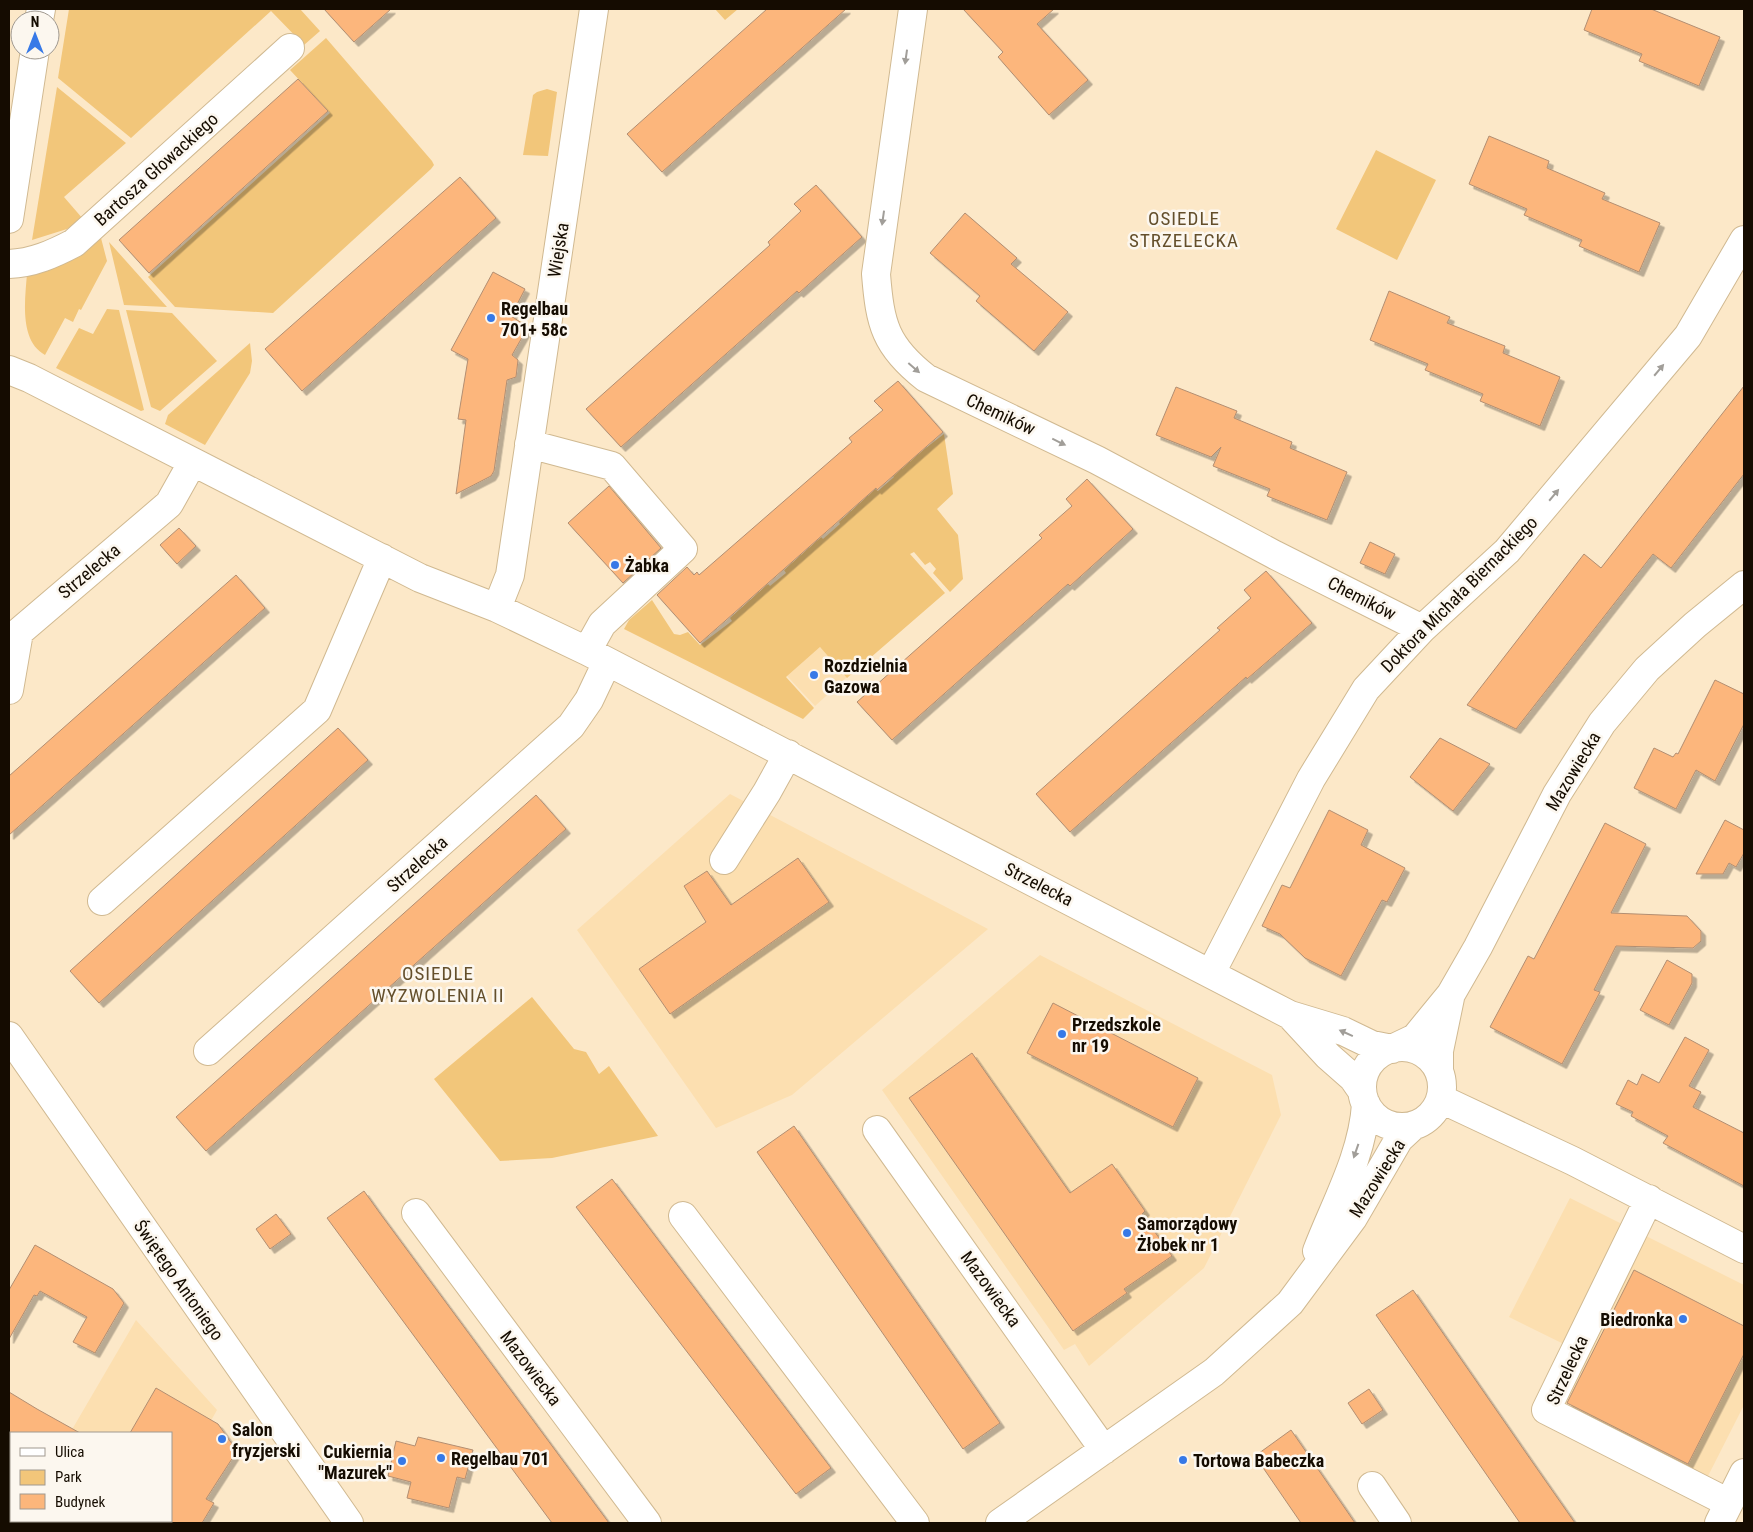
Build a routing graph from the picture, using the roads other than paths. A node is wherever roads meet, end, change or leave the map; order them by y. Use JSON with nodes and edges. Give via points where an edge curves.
{"nodes":[{"id":1,"x":594,"y":9,"type":"edge"},
{"id":2,"x":913,"y":9,"type":"edge"},
{"id":3,"x":290,"y":48,"type":"dead end"},
{"id":4,"x":33,"y":60,"type":"edge"},
{"id":5,"x":9,"y":220,"type":"edge"},
{"id":6,"x":1744,"y":240,"type":"edge"},
{"id":7,"x":9,"y":264,"type":"edge"},
{"id":8,"x":9,"y":370,"type":"edge"},
{"id":9,"x":529,"y":444,"type":"junction"},
{"id":10,"x":192,"y":463,"type":"junction"},
{"id":11,"x":382,"y":558,"type":"junction"},
{"id":12,"x":1744,"y":585,"type":"edge"},
{"id":13,"x":497,"y":608,"type":"junction"},
{"id":14,"x":1422,"y":628,"type":"junction"},
{"id":15,"x":597,"y":656,"type":"junction"},
{"id":16,"x":9,"y":690,"type":"edge"},
{"id":17,"x":788,"y":754,"type":"junction"},
{"id":18,"x":724,"y":860,"type":"dead end"},
{"id":19,"x":102,"y":901,"type":"dead end"},
{"id":20,"x":1211,"y":973,"type":"junction"},
{"id":21,"x":1451,"y":994,"type":"junction"},
{"id":22,"x":1290,"y":1015,"type":"junction"},
{"id":23,"x":9,"y":1036,"type":"edge"},
{"id":24,"x":1392,"y":1048,"type":"junction"},
{"id":25,"x":208,"y":1050,"type":"dead end"},
{"id":26,"x":1439,"y":1070,"type":"junction"},
{"id":27,"x":1364,"y":1097,"type":"junction"},
{"id":28,"x":1441,"y":1099,"type":"junction"},
{"id":29,"x":1413,"y":1126,"type":"junction"},
{"id":30,"x":877,"y":1130,"type":"dead end"},
{"id":31,"x":1649,"y":1199,"type":"junction"},
{"id":32,"x":416,"y":1213,"type":"dead end"},
{"id":33,"x":683,"y":1216,"type":"dead end"},
{"id":34,"x":1744,"y":1249,"type":"edge"},
{"id":35,"x":1306,"y":1279,"type":"junction"},
{"id":36,"x":1104,"y":1450,"type":"junction"},
{"id":37,"x":1744,"y":1473,"type":"edge"},
{"id":38,"x":1372,"y":1486,"type":"dead end"},
{"id":39,"x":1724,"y":1513,"type":"edge"},
{"id":40,"x":349,"y":1523,"type":"edge"},
{"id":41,"x":647,"y":1523,"type":"edge"},
{"id":42,"x":915,"y":1523,"type":"edge"},
{"id":43,"x":1000,"y":1523,"type":"edge"},
{"id":44,"x":1397,"y":1523,"type":"edge"}],
"edges":[{"from":1,"to":9,"type":"street","name":"Wiejska"},
{"from":2,"to":14,"type":"street","name":"Chemików","one_way":true,"via":[[876,274],[879,312],[884,326],[889,338],[911,366],[926,378],[1097,460]]},
{"from":3,"to":7,"type":"street","name":"Bartosza Głowackiego","via":[[74,243],[48,257]]},
{"from":4,"to":5,"type":"street"},
{"from":14,"to":6,"type":"street","name":"Doktora Michała Biernackiego","one_way":true,"via":[[1507,551],[1688,336]]},
{"from":8,"to":10,"type":"street","name":"Strzelecka"},
{"from":9,"to":13,"type":"street","name":"Wiejska","via":[[510,575]]},
{"from":9,"to":15,"type":"street","via":[[612,466],[683,549],[602,624]]},
{"from":10,"to":11,"type":"street","name":"Strzelecka"},
{"from":10,"to":16,"type":"street","name":"Strzelecka","via":[[168,504],[18,632]]},
{"from":11,"to":13,"type":"street","name":"Strzelecka","via":[[420,578]]},
{"from":11,"to":19,"type":"street","via":[[317,710]]},
{"from":12,"to":21,"type":"street","name":"Mazowiecka","via":[[1647,669],[1602,723],[1557,794]]},
{"from":13,"to":15,"type":"street","name":"Strzelecka"},
{"from":14,"to":20,"type":"street","name":"Doktora Michała Biernackiego","via":[[1366,689],[1310,779]]},
{"from":15,"to":17,"type":"street","name":"Strzelecka"},
{"from":15,"to":25,"type":"street","name":"Strzelecka","via":[[589,700],[571,726]]},
{"from":17,"to":18,"type":"street"},
{"from":17,"to":20,"type":"street","name":"Strzelecka"},
{"from":20,"to":22,"type":"street","name":"Strzelecka"},
{"from":21,"to":24,"type":"street","name":"Mazowiecka","via":[[1415,1038]]},
{"from":21,"to":26,"type":"street","name":"Mazowiecka","via":[[1439,1050]]},
{"from":24,"to":22,"type":"street","name":"Strzelecka","one_way":true,"via":[[1372,1045],[1343,1031]]},
{"from":22,"to":27,"type":"street","name":"Strzelecka","via":[[1353,1078]]},
{"from":23,"to":40,"type":"street","name":"Świętego Antoniego"},
{"from":24,"to":26,"type":"street","via":[[1420,1050]]},
{"from":24,"to":27,"type":"street","via":[[1370,1064],[1364,1077]]},
{"from":26,"to":28,"type":"street","via":[[1443,1084]]},
{"from":27,"to":29,"type":"street","via":[[1374,1116],[1385,1124]]},
{"from":27,"to":35,"type":"street","name":"Mazowiecka","one_way":true,"via":[[1365,1122],[1357,1150]]},
{"from":28,"to":29,"type":"street","via":[[1426,1120]]},
{"from":28,"to":31,"type":"street"},
{"from":29,"to":35,"type":"street","name":"Mazowiecka","via":[[1399,1139],[1353,1218]]},
{"from":30,"to":36,"type":"street","name":"Mazowiecka"},
{"from":31,"to":34,"type":"street"},
{"from":31,"to":39,"type":"street","name":"Strzelecka","via":[[1546,1410]]},
{"from":32,"to":41,"type":"street","name":"Mazowiecka"},
{"from":33,"to":42,"type":"street"},
{"from":35,"to":36,"type":"street","name":"Mazowiecka","via":[[1290,1303],[1214,1372]]},
{"from":36,"to":43,"type":"street","name":"Mazowiecka"},
{"from":37,"to":39,"type":"street"},
{"from":38,"to":44,"type":"street"}]}
